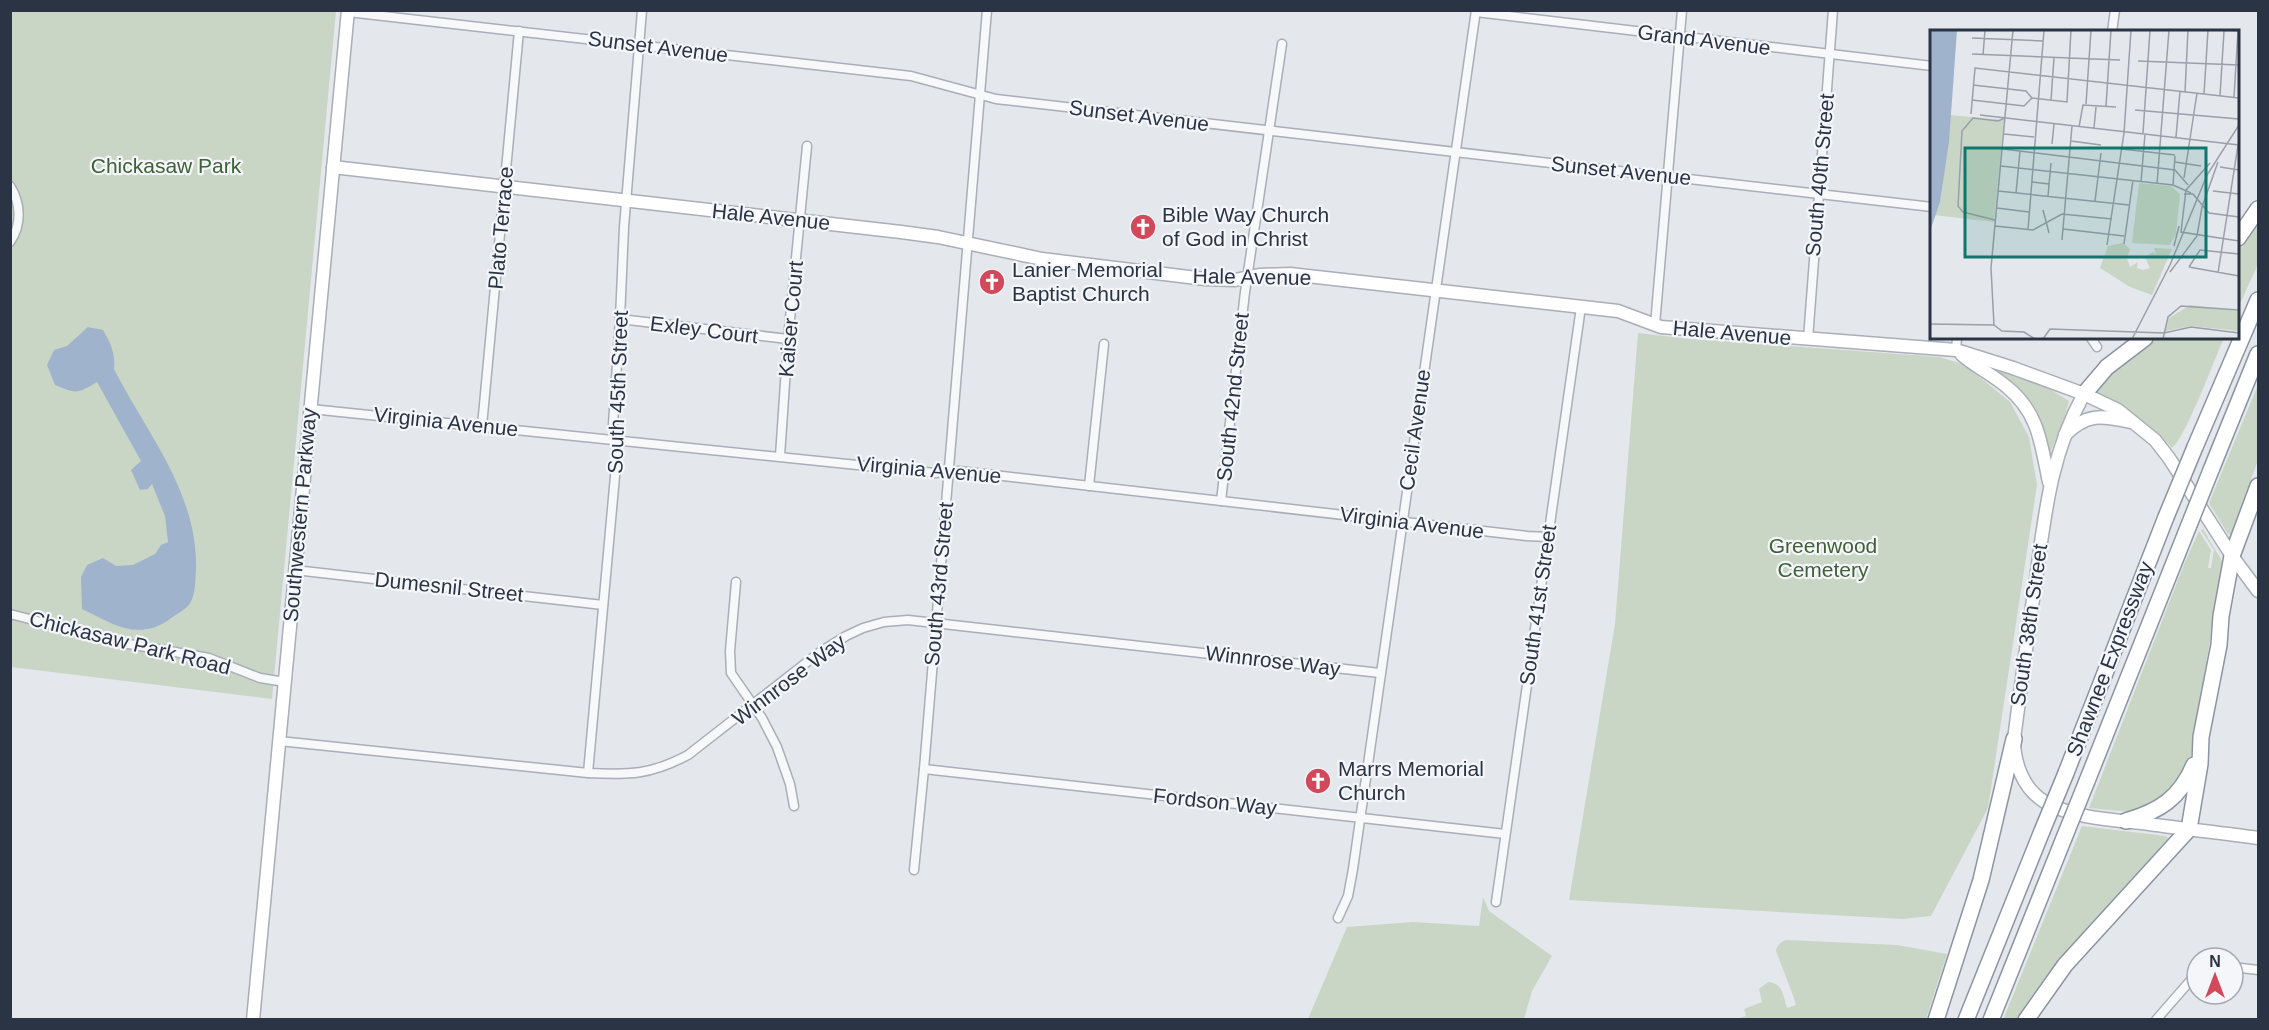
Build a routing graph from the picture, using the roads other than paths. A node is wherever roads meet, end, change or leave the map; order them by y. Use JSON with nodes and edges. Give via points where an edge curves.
{"nodes":[{"id":1,"x":642,"y":10,"type":"edge"},
{"id":2,"x":987,"y":10,"type":"edge"},
{"id":3,"x":1682,"y":10,"type":"edge"},
{"id":4,"x":1833,"y":10,"type":"edge"},
{"id":5,"x":2115,"y":10,"type":"edge"},
{"id":6,"x":348,"y":11,"type":"edge"},
{"id":7,"x":1476,"y":11,"type":"edge"},
{"id":8,"x":2112,"y":30,"type":"edge"},
{"id":9,"x":519,"y":31,"type":"junction"},
{"id":10,"x":1680,"y":37,"type":"junction"},
{"id":11,"x":1282,"y":44,"type":"dead end"},
{"id":12,"x":639,"y":45,"type":"junction"},
{"id":13,"x":1830,"y":55,"type":"junction"},
{"id":14,"x":1930,"y":66,"type":"edge"},
{"id":15,"x":980,"y":95,"type":"junction"},
{"id":16,"x":1269,"y":131,"type":"junction"},
{"id":17,"x":807,"y":146,"type":"dead end"},
{"id":18,"x":1455,"y":152,"type":"junction"},
{"id":19,"x":333,"y":167,"type":"junction"},
{"id":20,"x":1668,"y":177,"type":"junction"},
{"id":21,"x":10,"y":186,"type":"edge"},
{"id":22,"x":505,"y":187,"type":"junction"},
{"id":23,"x":1818,"y":194,"type":"junction"},
{"id":24,"x":625,"y":200,"type":"junction"},
{"id":25,"x":1930,"y":207,"type":"edge"},
{"id":26,"x":2259,"y":209,"type":"edge"},
{"id":27,"x":799,"y":220,"type":"junction"},
{"id":28,"x":2239,"y":237,"type":"edge"},
{"id":29,"x":10,"y":242,"type":"edge"},
{"id":30,"x":968,"y":244,"type":"junction"},
{"id":31,"x":1248,"y":277,"type":"junction"},
{"id":32,"x":1434,"y":291,"type":"junction"},
{"id":33,"x":2259,"y":300,"type":"edge"},
{"id":34,"x":1581,"y":307,"type":"junction"},
{"id":35,"x":620,"y":319,"type":"junction"},
{"id":36,"x":1655,"y":325,"type":"junction"},
{"id":37,"x":788,"y":339,"type":"junction"},
{"id":38,"x":1808,"y":339,"type":"junction"},
{"id":39,"x":2092,"y":339,"type":"edge"},
{"id":40,"x":2144,"y":339,"type":"edge"},
{"id":41,"x":1104,"y":344,"type":"dead end"},
{"id":42,"x":1957,"y":344,"type":"edge"},
{"id":43,"x":2097,"y":347,"type":"dead end"},
{"id":44,"x":2259,"y":354,"type":"edge"},
{"id":45,"x":2084,"y":394,"type":"junction"},
{"id":46,"x":310,"y":409,"type":"junction"},
{"id":47,"x":2132,"y":422,"type":"junction"},
{"id":48,"x":482,"y":426,"type":"junction"},
{"id":49,"x":2062,"y":439,"type":"junction"},
{"id":50,"x":615,"y":441,"type":"junction"},
{"id":51,"x":780,"y":456,"type":"junction"},
{"id":52,"x":949,"y":472,"type":"junction"},
{"id":53,"x":1089,"y":486,"type":"junction"},
{"id":54,"x":2259,"y":486,"type":"edge"},
{"id":55,"x":2050,"y":487,"type":"junction"},
{"id":56,"x":1221,"y":501,"type":"junction"},
{"id":57,"x":1402,"y":521,"type":"junction"},
{"id":58,"x":1547,"y":537,"type":"junction"},
{"id":59,"x":2232,"y":556,"type":"junction"},
{"id":60,"x":295,"y":570,"type":"junction"},
{"id":61,"x":736,"y":582,"type":"dead end"},
{"id":62,"x":2259,"y":591,"type":"edge"},
{"id":63,"x":603,"y":605,"type":"junction"},
{"id":64,"x":10,"y":614,"type":"edge"},
{"id":65,"x":936,"y":622,"type":"junction"},
{"id":66,"x":1380,"y":674,"type":"junction"},
{"id":67,"x":285,"y":682,"type":"junction"},
{"id":68,"x":752,"y":706,"type":"junction"},
{"id":69,"x":2201,"y":738,"type":"junction"},
{"id":70,"x":2014,"y":739,"type":"junction"},
{"id":71,"x":279,"y":741,"type":"junction"},
{"id":72,"x":924,"y":769,"type":"junction"},
{"id":73,"x":588,"y":773,"type":"junction"},
{"id":74,"x":794,"y":806,"type":"dead end"},
{"id":75,"x":1359,"y":818,"type":"junction"},
{"id":76,"x":2126,"y":821,"type":"junction"},
{"id":77,"x":2189,"y":829,"type":"junction"},
{"id":78,"x":1505,"y":834,"type":"junction"},
{"id":79,"x":2259,"y":838,"type":"edge"},
{"id":80,"x":914,"y":870,"type":"dead end"},
{"id":81,"x":1496,"y":902,"type":"dead end"},
{"id":82,"x":1338,"y":918,"type":"dead end"},
{"id":83,"x":2185,"y":987,"type":"edge"},
{"id":84,"x":253,"y":1020,"type":"edge"},
{"id":85,"x":1936,"y":1020,"type":"edge"},
{"id":86,"x":1966,"y":1020,"type":"edge"},
{"id":87,"x":1991,"y":1020,"type":"edge"},
{"id":88,"x":2026,"y":1020,"type":"edge"},
{"id":89,"x":2156,"y":1020,"type":"edge"}],
"edges":[{"from":1,"to":12,"type":"street","name":"South 45th Street"},
{"from":2,"to":15,"type":"street","name":"South 43rd Street"},
{"from":3,"to":10,"type":"street"},
{"from":4,"to":13,"type":"street","name":"South 40th Street"},
{"from":5,"to":8,"type":"street"},
{"from":6,"to":9,"type":"street","name":"Sunset Avenue"},
{"from":6,"to":19,"type":"street","name":"Southwestern Parkway"},
{"from":7,"to":10,"type":"street","name":"Grand Avenue"},
{"from":7,"to":18,"type":"street","name":"Cecil Avenue"},
{"from":9,"to":12,"type":"street","name":"Sunset Avenue"},
{"from":9,"to":22,"type":"street","name":"Plato Terrace"},
{"from":10,"to":13,"type":"street","name":"Grand Avenue"},
{"from":10,"to":20,"type":"street"},
{"from":11,"to":16,"type":"street","name":"South 42nd Street"},
{"from":12,"to":15,"type":"street","name":"Sunset Avenue","via":[[911,76]]},
{"from":12,"to":24,"type":"street","name":"South 45th Street"},
{"from":13,"to":14,"type":"street","name":"Grand Avenue"},
{"from":13,"to":23,"type":"street","name":"South 40th Street"},
{"from":15,"to":16,"type":"street","name":"Sunset Avenue"},
{"from":15,"to":30,"type":"street","name":"South 43rd Street"},
{"from":16,"to":18,"type":"street","name":"Sunset Avenue"},
{"from":16,"to":31,"type":"street","name":"South 42nd Street"},
{"from":17,"to":27,"type":"street","name":"Kaiser Court"},
{"from":18,"to":20,"type":"street","name":"Sunset Avenue"},
{"from":18,"to":32,"type":"street","name":"Cecil Avenue"},
{"from":19,"to":22,"type":"street","name":"Hale Avenue"},
{"from":19,"to":46,"type":"street","name":"Southwestern Parkway"},
{"from":20,"to":23,"type":"street","name":"Sunset Avenue"},
{"from":20,"to":36,"type":"street"},
{"from":21,"to":29,"type":"street","via":[[19,218]]},
{"from":22,"to":24,"type":"street","name":"Hale Avenue"},
{"from":22,"to":48,"type":"street","name":"Plato Terrace"},
{"from":23,"to":25,"type":"street","name":"Sunset Avenue"},
{"from":23,"to":38,"type":"street","name":"South 40th Street"},
{"from":24,"to":27,"type":"street","name":"Hale Avenue"},
{"from":24,"to":35,"type":"street","name":"South 45th Street"},
{"from":26,"to":28,"type":"highway"},
{"from":27,"to":30,"type":"street","name":"Hale Avenue"},
{"from":27,"to":37,"type":"street","name":"Kaiser Court"},
{"from":30,"to":31,"type":"street","name":"Hale Avenue","via":[[1042,259],[1205,279]]},
{"from":30,"to":52,"type":"street","name":"South 43rd Street"},
{"from":31,"to":32,"type":"street","name":"Hale Avenue","via":[[1290,274]]},
{"from":31,"to":56,"type":"street","name":"South 42nd Street"},
{"from":32,"to":34,"type":"street","name":"Hale Avenue"},
{"from":32,"to":57,"type":"street","name":"Cecil Avenue"},
{"from":33,"to":86,"type":"highway","name":"Shawnee Expressway","bridge":true,"via":[[2166,517]]},
{"from":34,"to":36,"type":"street","name":"Hale Avenue","via":[[1618,311]]},
{"from":34,"to":58,"type":"street","name":"South 41st Street"},
{"from":35,"to":37,"type":"street","name":"Exley Court"},
{"from":35,"to":50,"type":"street","name":"South 45th Street"},
{"from":36,"to":38,"type":"street","name":"Hale Avenue"},
{"from":37,"to":51,"type":"street","name":"Kaiser Court"},
{"from":38,"to":42,"type":"street","name":"Hale Avenue"},
{"from":39,"to":43,"type":"street"},
{"from":40,"to":45,"type":"highway","via":[[2107,367]]},
{"from":41,"to":53,"type":"street"},
{"from":42,"to":45,"type":"street"},
{"from":42,"to":55,"type":"street","via":[[1975,366],[2008,387],[2029,411],[2039,432]]},
{"from":44,"to":87,"type":"highway","name":"Shawnee Expressway","bridge":true},
{"from":45,"to":47,"type":"street","via":[[2118,410]]},
{"from":45,"to":49,"type":"street","name":"South 38th Street"},
{"from":46,"to":48,"type":"street","name":"Virginia Avenue"},
{"from":46,"to":60,"type":"street","name":"Southwestern Parkway"},
{"from":47,"to":49,"type":"street","via":[[2103,417],[2085,419]]},
{"from":47,"to":59,"type":"street","via":[[2155,440],[2169,458]]},
{"from":48,"to":50,"type":"street","name":"Virginia Avenue"},
{"from":49,"to":55,"type":"street","name":"South 38th Street"},
{"from":50,"to":51,"type":"street","name":"Virginia Avenue"},
{"from":50,"to":63,"type":"street","name":"South 45th Street"},
{"from":51,"to":52,"type":"street","name":"Virginia Avenue"},
{"from":52,"to":53,"type":"street","name":"Virginia Avenue"},
{"from":52,"to":65,"type":"street","name":"South 43rd Street"},
{"from":53,"to":56,"type":"street","name":"Virginia Avenue"},
{"from":54,"to":59,"type":"highway"},
{"from":55,"to":70,"type":"street","name":"South 38th Street"},
{"from":56,"to":57,"type":"street","name":"Virginia Avenue"},
{"from":57,"to":58,"type":"street","name":"Virginia Avenue"},
{"from":57,"to":66,"type":"street","name":"Cecil Avenue"},
{"from":58,"to":78,"type":"street","name":"South 41st Street"},
{"from":59,"to":62,"type":"street"},
{"from":59,"to":69,"type":"highway"},
{"from":60,"to":63,"type":"street","name":"Dumesnil Street"},
{"from":60,"to":67,"type":"street","name":"Southwestern Parkway"},
{"from":61,"to":68,"type":"street","via":[[729,663],[734,680]]},
{"from":63,"to":73,"type":"street","name":"South 45th Street"},
{"from":64,"to":67,"type":"street","name":"Chickasaw Park Road","via":[[123,643],[209,658],[260,678]]},
{"from":65,"to":66,"type":"street","name":"Winnrose Way"},
{"from":65,"to":68,"type":"street","name":"Winnrose Way","via":[[908,620],[863,628],[820,652]]},
{"from":65,"to":72,"type":"street","name":"South 43rd Street"},
{"from":66,"to":75,"type":"street","name":"Cecil Avenue"},
{"from":67,"to":71,"type":"street","name":"Southwestern Parkway"},
{"from":68,"to":73,"type":"street","name":"Winnrose Way","via":[[669,765],[625,775]]},
{"from":68,"to":74,"type":"street","via":[[777,747]]},
{"from":69,"to":76,"type":"highway","via":[[2184,785],[2163,805]]},
{"from":69,"to":77,"type":"highway"},
{"from":70,"to":76,"type":"street","name":"South 38th Street","via":[[2020,773],[2045,802],[2093,817]]},
{"from":70,"to":85,"type":"highway","via":[[1981,880]]},
{"from":71,"to":73,"type":"street","name":"Winnrose Way"},
{"from":71,"to":84,"type":"street","name":"Southwestern Parkway"},
{"from":72,"to":75,"type":"street","name":"Fordson Way"},
{"from":72,"to":80,"type":"street","name":"South 43rd Street"},
{"from":75,"to":78,"type":"street","name":"Fordson Way"},
{"from":75,"to":82,"type":"street","name":"Cecil Avenue","via":[[1348,896]]},
{"from":76,"to":77,"type":"street"},
{"from":77,"to":79,"type":"street"},
{"from":77,"to":88,"type":"highway","via":[[2065,965]]},
{"from":78,"to":81,"type":"street","name":"South 41st Street"},
{"from":83,"to":89,"type":"street"}]}
